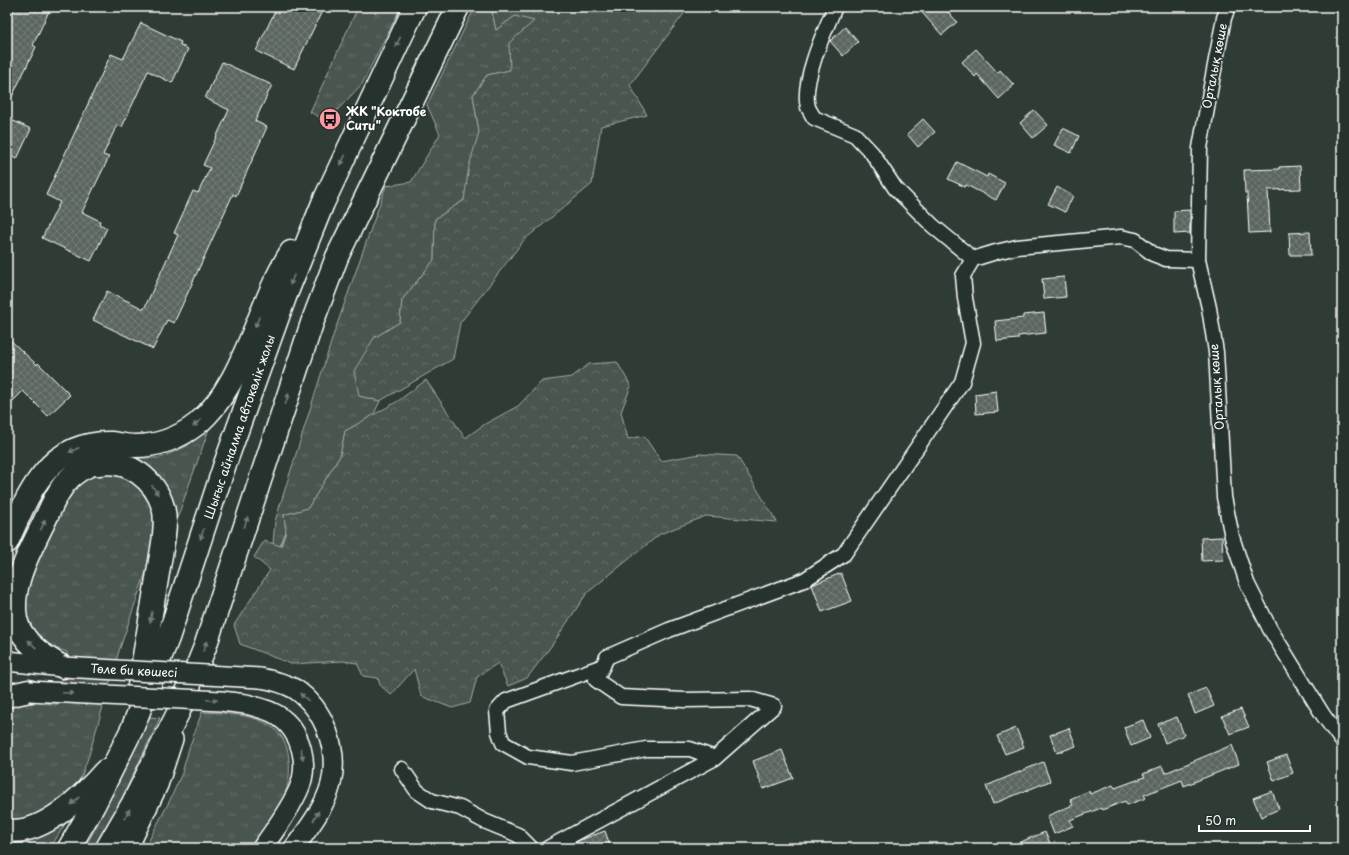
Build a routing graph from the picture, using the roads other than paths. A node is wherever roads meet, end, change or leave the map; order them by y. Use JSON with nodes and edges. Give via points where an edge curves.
{"nodes":[{"id":1,"x":414,"y":7,"type":"edge"},
{"id":2,"x":458,"y":7,"type":"edge"},
{"id":3,"x":836,"y":7,"type":"edge"},
{"id":4,"x":1228,"y":7,"type":"edge"},
{"id":5,"x":323,"y":203,"type":"junction"},
{"id":6,"x":973,"y":259,"type":"junction"},
{"id":7,"x":1198,"y":260,"type":"junction"},
{"id":8,"x":7,"y":542,"type":"edge"},
{"id":9,"x":7,"y":661,"type":"edge"},
{"id":10,"x":603,"y":666,"type":"junction"},
{"id":11,"x":63,"y":667,"type":"junction"},
{"id":12,"x":7,"y":687,"type":"edge"},
{"id":13,"x":29,"y":691,"type":"junction"},
{"id":14,"x":7,"y":696,"type":"edge"},
{"id":15,"x":179,"y":712,"type":"junction"},
{"id":16,"x":132,"y":729,"type":"junction"},
{"id":17,"x":1342,"y":741,"type":"edge"},
{"id":18,"x":121,"y":752,"type":"junction"},
{"id":19,"x":715,"y":758,"type":"junction"},
{"id":20,"x":402,"y":769,"type":"dead end"},
{"id":21,"x":7,"y":830,"type":"edge"},
{"id":22,"x":69,"y":848,"type":"edge"},
{"id":23,"x":107,"y":848,"type":"edge"},
{"id":24,"x":128,"y":848,"type":"edge"},
{"id":25,"x":262,"y":848,"type":"edge"},
{"id":26,"x":294,"y":848,"type":"edge"},
{"id":27,"x":531,"y":848,"type":"edge"},
{"id":28,"x":548,"y":848,"type":"edge"}],
"edges":[{"from":1,"to":5,"type":"main road","name":"Шығыс айналма автокөлік жолы","one_way":true},
{"from":15,"to":2,"type":"main road","one_way":true,"via":[[205,647],[312,322],[337,257]]},
{"from":3,"to":6,"type":"street","via":[[822,36],[808,83],[808,106],[814,118],[855,135],[872,153],[895,188],[933,226]]},
{"from":4,"to":7,"type":"street","name":"Орталық көше","via":[[1210,86],[1200,148]]},
{"from":5,"to":8,"type":"main road","one_way":true,"via":[[283,264],[236,372],[210,411],[178,436],[155,444],[92,444],[75,448],[58,458],[33,487]]},
{"from":5,"to":16,"type":"main road","name":"Шығыс айналма автокөлік жолы","one_way":true,"via":[[285,297],[168,638]]},
{"from":6,"to":7,"type":"street","via":[[1017,247],[1121,237],[1135,240],[1153,254],[1166,259]]},
{"from":6,"to":10,"type":"street","via":[[963,276],[973,343],[962,382],[844,554],[804,580],[669,630],[607,657]]},
{"from":7,"to":17,"type":"street","name":"Орталық көше","via":[[1216,352],[1224,497],[1232,537],[1247,583],[1270,629],[1322,715]]},
{"from":9,"to":11,"type":"main road","name":"Төле би көшесі"},
{"from":10,"to":19,"type":"street","via":[[596,680],[621,697],[685,700],[750,699],[774,706]]},
{"from":10,"to":19,"type":"street","via":[[506,701],[497,712],[502,743],[528,757],[572,763],[646,749],[690,749]]},
{"from":11,"to":16,"type":"main road","one_way":true,"via":[[45,656],[26,638],[17,620],[14,602],[18,583],[58,492],[72,476],[88,466],[110,462],[126,466],[142,475],[157,490],[164,508],[165,529]]},
{"from":26,"to":11,"type":"main road","name":"Төле би көшесі","one_way":true,"bridge":true,"via":[[322,804],[330,785],[333,765],[331,739],[309,700],[288,686],[260,678]]},
{"from":12,"to":13,"type":"main road","name":"Төле би көшесі"},
{"from":13,"to":14,"type":"main road"},
{"from":13,"to":25,"type":"main road","name":"Төле би көшесі","one_way":true,"bridge":true,"via":[[222,701],[262,708],[277,715],[289,725],[299,740],[303,757],[302,773],[299,790]]},
{"from":23,"to":15,"type":"main road","one_way":true,"via":[[133,804]]},
{"from":15,"to":24,"type":"main road","via":[[158,785]]},
{"from":16,"to":18,"type":"main road","name":"Шығыс айналма автокөлік жолы"},
{"from":18,"to":21,"type":"main road","one_way":true,"via":[[99,778],[50,820],[32,828]]},
{"from":18,"to":22,"type":"main road","name":"Шығыс айналма автокөлік жолы"},
{"from":19,"to":28,"type":"street"},
{"from":20,"to":27,"type":"street","via":[[417,791],[432,801],[460,808],[518,835]]}]}
